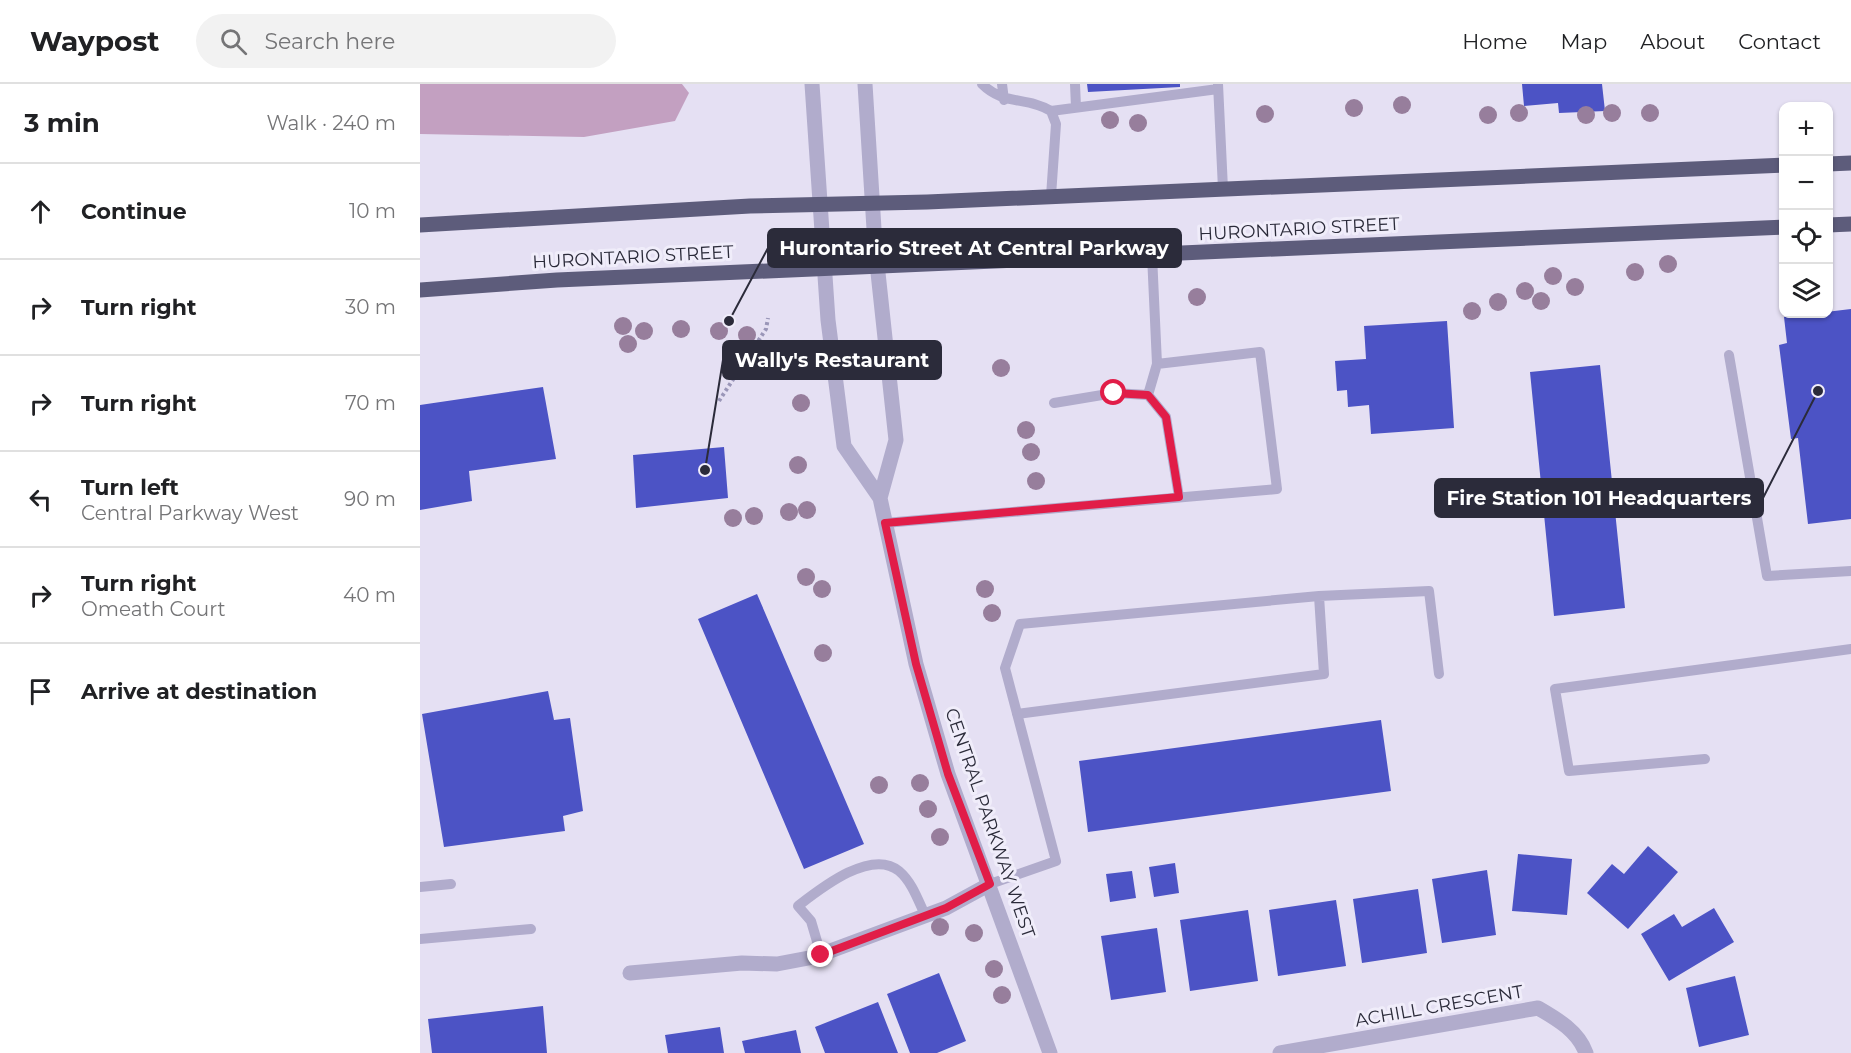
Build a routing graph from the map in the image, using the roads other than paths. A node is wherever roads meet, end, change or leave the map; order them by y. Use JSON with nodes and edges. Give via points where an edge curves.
{"nodes":[{"id":1,"x":812,"y":84,"type":"edge"},
{"id":2,"x":865,"y":84,"type":"edge"},
{"id":3,"x":982,"y":84,"type":"edge"},
{"id":4,"x":1002,"y":84,"type":"edge"},
{"id":5,"x":1075,"y":84,"type":"edge"},
{"id":6,"x":1218,"y":86,"type":"edge"},
{"id":7,"x":1004,"y":100,"type":"junction"},
{"id":8,"x":1076,"y":107,"type":"junction"},
{"id":9,"x":1051,"y":111,"type":"junction"},
{"id":10,"x":1851,"y":163,"type":"edge"},
{"id":11,"x":1833,"y":164,"type":"edge"},
{"id":12,"x":1779,"y":165,"type":"edge"},
{"id":13,"x":1223,"y":189,"type":"junction"},
{"id":14,"x":1051,"y":196,"type":"junction"},
{"id":15,"x":872,"y":203,"type":"junction"},
{"id":16,"x":820,"y":205,"type":"junction"},
{"id":17,"x":1851,"y":224,"type":"edge"},
{"id":18,"x":420,"y":225,"type":"edge"},
{"id":19,"x":1833,"y":225,"type":"edge"},
{"id":20,"x":1779,"y":227,"type":"edge"},
{"id":21,"x":1152,"y":255,"type":"junction"},
{"id":22,"x":877,"y":267,"type":"junction"},
{"id":23,"x":824,"y":269,"type":"junction"},
{"id":24,"x":420,"y":290,"type":"edge"},
{"id":25,"x":1729,"y":355,"type":"dead end"},
{"id":26,"x":1157,"y":364,"type":"junction"},
{"id":27,"x":1148,"y":395,"type":"junction"},
{"id":28,"x":1054,"y":403,"type":"dead end"},
{"id":29,"x":1179,"y":497,"type":"junction"},
{"id":30,"x":880,"y":498,"type":"junction"},
{"id":31,"x":885,"y":523,"type":"junction"},
{"id":32,"x":1851,"y":571,"type":"edge"},
{"id":33,"x":1319,"y":596,"type":"junction"},
{"id":34,"x":1851,"y":649,"type":"edge"},
{"id":35,"x":1439,"y":674,"type":"dead end"},
{"id":36,"x":1017,"y":714,"type":"junction"},
{"id":37,"x":1704,"y":759,"type":"dead end"},
{"id":38,"x":451,"y":884,"type":"dead end"},
{"id":39,"x":990,"y":884,"type":"junction"},
{"id":40,"x":420,"y":887,"type":"edge"},
{"id":41,"x":926,"y":915,"type":"junction"},
{"id":42,"x":531,"y":929,"type":"dead end"},
{"id":43,"x":420,"y":939,"type":"edge"},
{"id":44,"x":821,"y":955,"type":"junction"},
{"id":45,"x":630,"y":973,"type":"dead end"},
{"id":46,"x":1050,"y":1053,"type":"edge"},
{"id":47,"x":1280,"y":1053,"type":"edge"},
{"id":48,"x":1586,"y":1053,"type":"edge"}],
"edges":[{"from":1,"to":16,"type":"street","name":"CENTRAL PARKWAY WEST"},
{"from":2,"to":15,"type":"street","name":"CENTRAL PARKWAY WEST"},
{"from":3,"to":7,"type":"lane"},
{"from":4,"to":7,"type":"lane"},
{"from":5,"to":8,"type":"lane"},
{"from":6,"to":8,"type":"lane"},
{"from":6,"to":13,"type":"lane"},
{"from":7,"to":9,"type":"lane","via":[[1036,102]]},
{"from":8,"to":9,"type":"lane"},
{"from":9,"to":14,"type":"lane","via":[[1056,124]]},
{"from":10,"to":11,"type":"main road"},
{"from":12,"to":13,"type":"main road"},
{"from":13,"to":14,"type":"main road"},
{"from":14,"to":15,"type":"main road"},
{"from":15,"to":16,"type":"main road"},
{"from":15,"to":22,"type":"street","name":"CENTRAL PARKWAY WEST"},
{"from":16,"to":18,"type":"main road"},
{"from":16,"to":23,"type":"street","name":"CENTRAL PARKWAY WEST"},
{"from":17,"to":19,"type":"main road"},
{"from":20,"to":21,"type":"main road","name":"HURONTARIO STREET"},
{"from":21,"to":22,"type":"main road","name":"HURONTARIO STREET"},
{"from":21,"to":26,"type":"lane"},
{"from":22,"to":23,"type":"main road","name":"HURONTARIO STREET"},
{"from":22,"to":30,"type":"street","name":"CENTRAL PARKWAY WEST","via":[[896,440]]},
{"from":23,"to":24,"type":"main road","name":"HURONTARIO STREET","via":[[524,281]]},
{"from":23,"to":30,"type":"street","name":"CENTRAL PARKWAY WEST","via":[[844,446]]},
{"from":25,"to":32,"type":"lane","via":[[1767,576]]},
{"from":26,"to":27,"type":"lane"},
{"from":26,"to":29,"type":"lane","via":[[1260,352],[1277,489]]},
{"from":27,"to":28,"type":"lane","via":[[1114,393]]},
{"from":27,"to":29,"type":"lane","via":[[1166,417]]},
{"from":29,"to":31,"type":"lane"},
{"from":30,"to":31,"type":"street","name":"CENTRAL PARKWAY WEST"},
{"from":31,"to":39,"type":"street","name":"CENTRAL PARKWAY WEST","via":[[916,664],[948,774]]},
{"from":33,"to":35,"type":"lane","via":[[1429,591]]},
{"from":33,"to":36,"type":"lane","via":[[1324,674]]},
{"from":33,"to":36,"type":"lane","via":[[1020,624],[1005,668]]},
{"from":34,"to":37,"type":"lane","via":[[1555,689],[1569,771]]},
{"from":36,"to":39,"type":"lane","via":[[1056,861]]},
{"from":38,"to":40,"type":"lane"},
{"from":39,"to":41,"type":"street"},
{"from":39,"to":46,"type":"street","name":"CENTRAL PARKWAY WEST"},
{"from":41,"to":44,"type":"street"},
{"from":41,"to":44,"type":"lane","via":[[908,880],[897,869],[883,864],[867,866],[829,882],[798,906],[811,921]]},
{"from":42,"to":43,"type":"lane"},
{"from":44,"to":45,"type":"street","via":[[777,964],[742,963]]},
{"from":47,"to":48,"type":"street","name":"ACHILL CRESCENT","via":[[1538,1008],[1562,1022]]}]}
